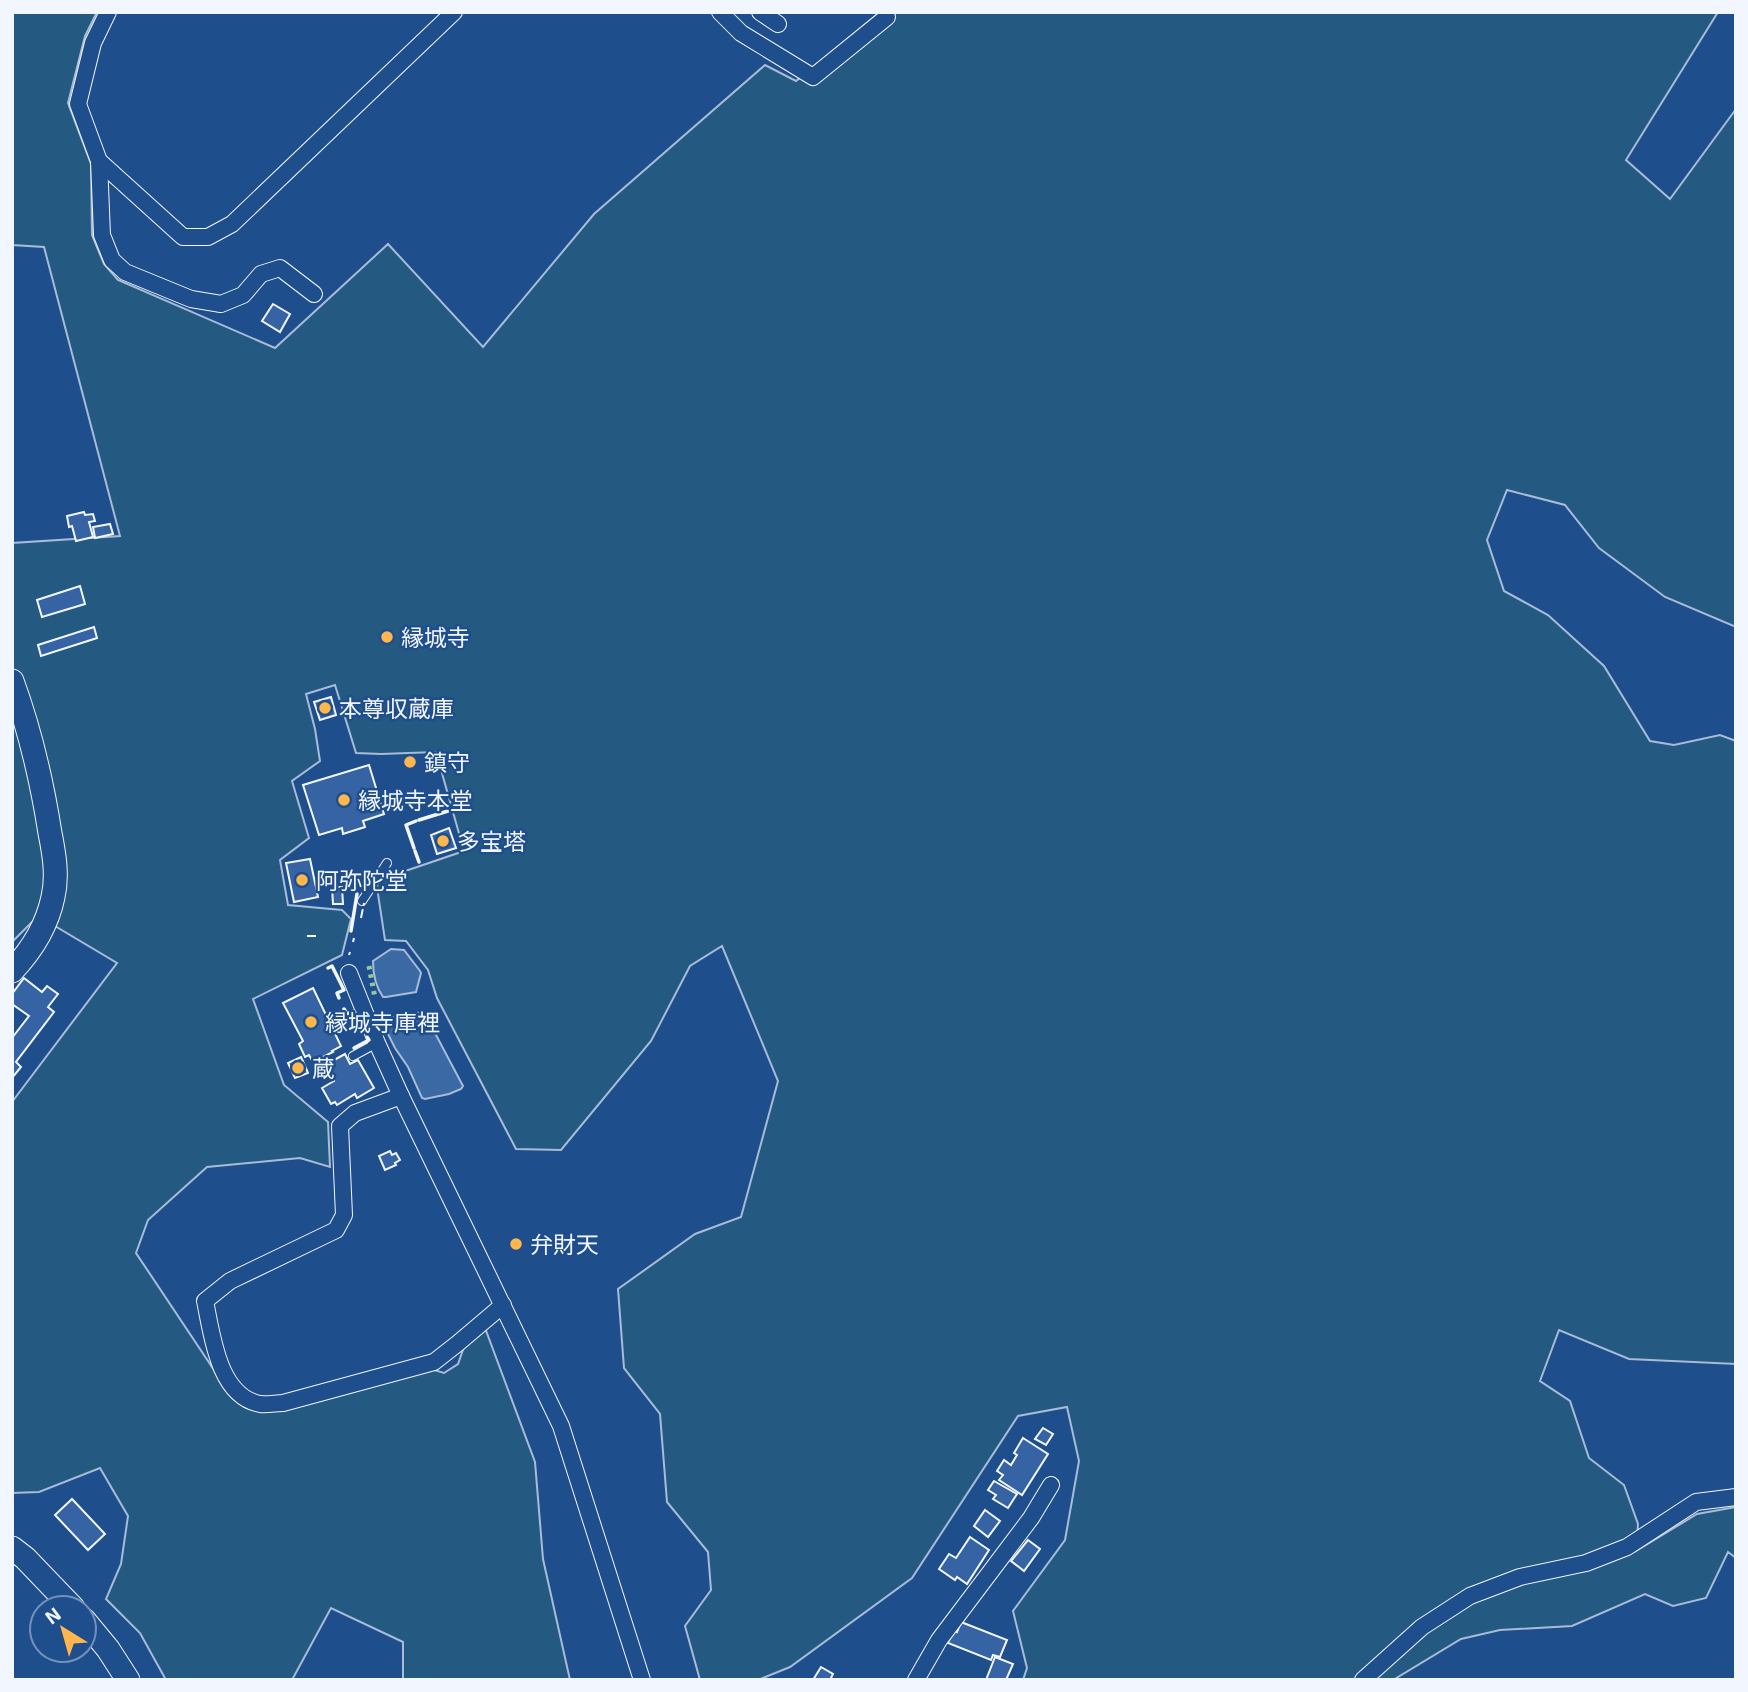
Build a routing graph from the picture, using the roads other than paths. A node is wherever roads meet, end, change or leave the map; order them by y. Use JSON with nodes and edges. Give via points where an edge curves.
{"nodes":[{"id":1,"x":108,"y":12,"type":"edge"},
{"id":2,"x":454,"y":12,"type":"edge"},
{"id":3,"x":720,"y":12,"type":"edge"},
{"id":4,"x":760,"y":12,"type":"edge"},
{"id":5,"x":887,"y":16,"type":"dead end"},
{"id":6,"x":778,"y":24,"type":"dead end"},
{"id":7,"x":99,"y":161,"type":"junction"},
{"id":8,"x":314,"y":293,"type":"dead end"},
{"id":9,"x":12,"y":681,"type":"edge"},
{"id":10,"x":387,"y":863,"type":"dead end"},
{"id":11,"x":362,"y":901,"type":"dead end"},
{"id":12,"x":12,"y":971,"type":"edge"},
{"id":13,"x":349,"y":973,"type":"dead end"},
{"id":14,"x":377,"y":1043,"type":"junction"},
{"id":15,"x":353,"y":1056,"type":"dead end"},
{"id":16,"x":401,"y":1096,"type":"junction"},
{"id":17,"x":503,"y":1305,"type":"junction"},
{"id":18,"x":1051,"y":1485,"type":"dead end"},
{"id":19,"x":1736,"y":1497,"type":"edge"},
{"id":20,"x":12,"y":1548,"type":"edge"},
{"id":21,"x":60,"y":1594,"type":"edge"},
{"id":22,"x":98,"y":1638,"type":"edge"},
{"id":23,"x":128,"y":1680,"type":"edge"},
{"id":24,"x":642,"y":1680,"type":"edge"},
{"id":25,"x":916,"y":1680,"type":"edge"},
{"id":26,"x":1363,"y":1680,"type":"edge"}],
"edges":[{"from":1,"to":7,"type":"street","via":[[93,43],[78,103]]},
{"from":2,"to":7,"type":"street","via":[[232,224],[208,237],[183,237]]},
{"from":3,"to":5,"type":"street","via":[[741,33],[813,78]]},
{"from":4,"to":6,"type":"street"},
{"from":7,"to":8,"type":"street","via":[[102,234],[112,260],[125,272],[191,299],[221,304],[243,295],[261,274],[280,268]]},
{"from":9,"to":12,"type":"main road","via":[[45,802],[55,860],[54,894],[45,926]]},
{"from":10,"to":11,"type":"lane"},
{"from":13,"to":14,"type":"street"},
{"from":14,"to":15,"type":"lane"},
{"from":14,"to":16,"type":"street"},
{"from":16,"to":17,"type":"street"},
{"from":16,"to":17,"type":"street","via":[[355,1113],[340,1126],[344,1215],[336,1230],[230,1281],[205,1301],[218,1360],[243,1397],[260,1404],[283,1403],[434,1362]]},
{"from":17,"to":24,"type":"street","via":[[561,1426]]},
{"from":18,"to":25,"type":"street","via":[[939,1640]]},
{"from":19,"to":26,"type":"street","via":[[1696,1502],[1627,1547],[1586,1563],[1520,1577],[1471,1596],[1422,1627]]},
{"from":20,"to":21,"type":"main road"},
{"from":22,"to":23,"type":"main road"}]}
